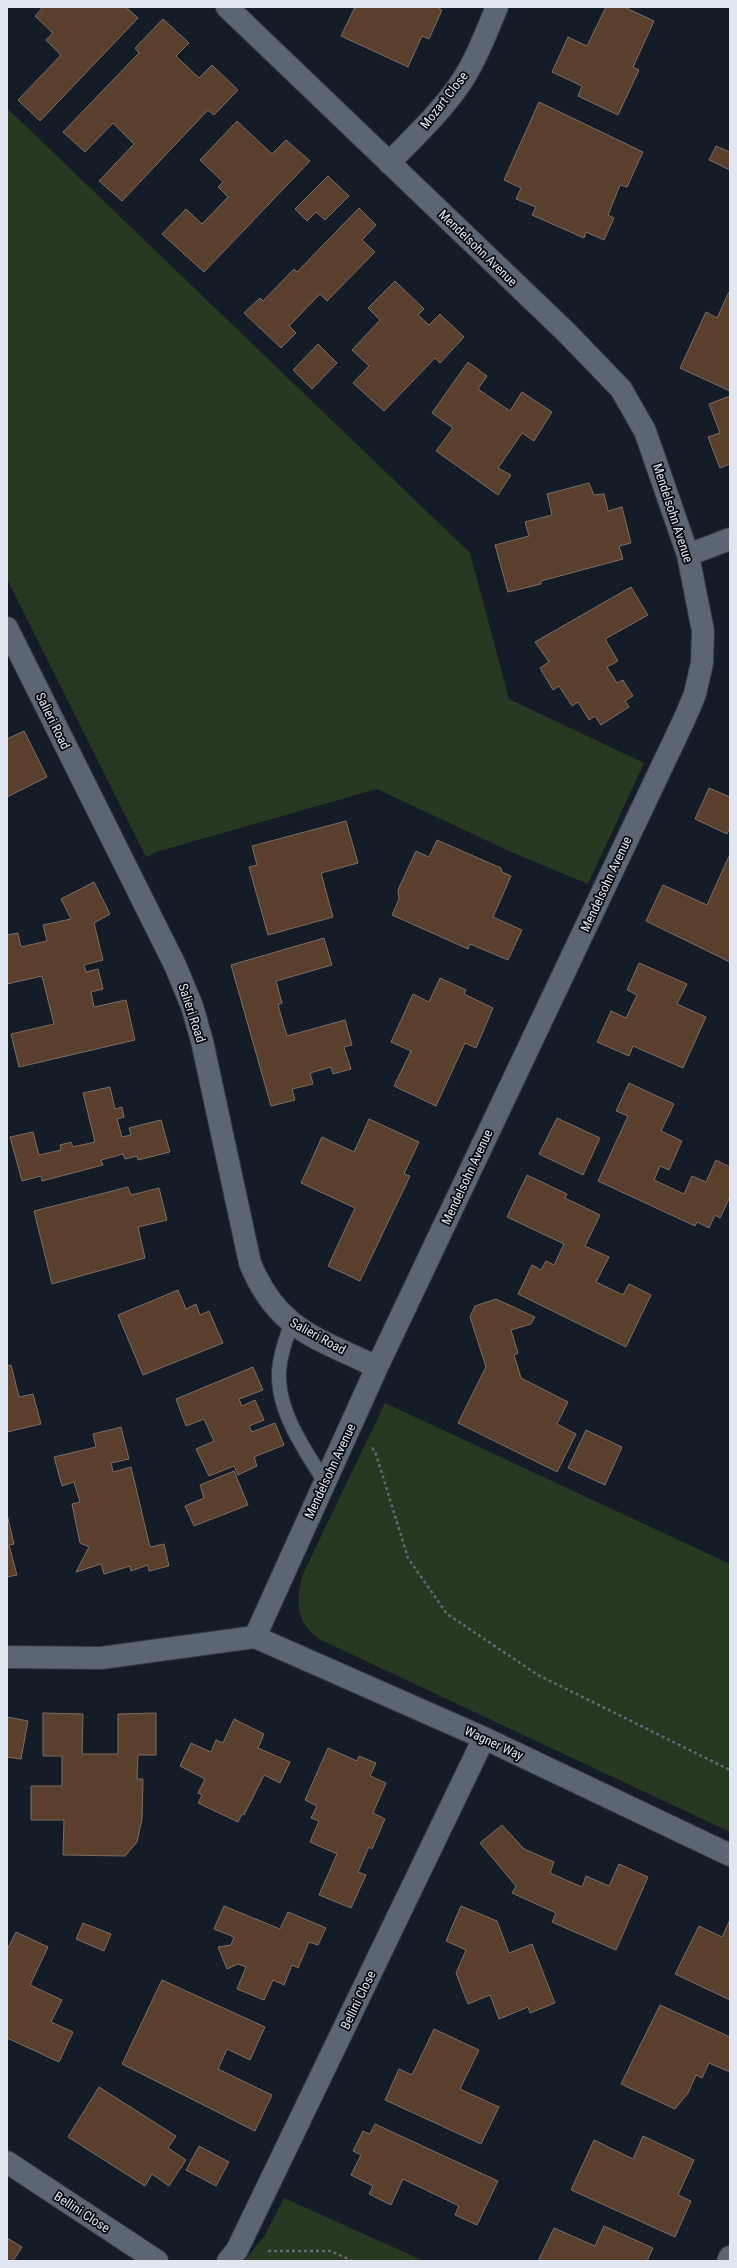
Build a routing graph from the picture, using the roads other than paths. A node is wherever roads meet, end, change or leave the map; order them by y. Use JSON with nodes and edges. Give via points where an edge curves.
{"nodes":[{"id":1,"x":227,"y":7,"type":"edge"},
{"id":2,"x":497,"y":7,"type":"edge"},
{"id":3,"x":389,"y":163,"type":"junction"},
{"id":4,"x":730,"y":540,"type":"edge"},
{"id":5,"x":688,"y":555,"type":"junction"},
{"id":6,"x":7,"y":628,"type":"edge"},
{"id":7,"x":291,"y":1324,"type":"junction"},
{"id":8,"x":377,"y":1367,"type":"junction"},
{"id":9,"x":325,"y":1482,"type":"junction"},
{"id":10,"x":255,"y":1637,"type":"junction"},
{"id":11,"x":7,"y":1658,"type":"edge"},
{"id":12,"x":484,"y":1738,"type":"junction"},
{"id":13,"x":730,"y":1855,"type":"edge"},
{"id":14,"x":7,"y":2162,"type":"edge"},
{"id":15,"x":233,"y":2256,"type":"edge"},
{"id":16,"x":730,"y":2257,"type":"edge"},
{"id":17,"x":157,"y":2261,"type":"edge"},
{"id":18,"x":728,"y":2261,"type":"edge"}],
"edges":[{"from":1,"to":3,"type":"street","name":"Mendelsohn Avenue"},
{"from":2,"to":3,"type":"street","name":"Mozart Close","via":[[477,56],[460,84],[438,112]]},
{"from":3,"to":5,"type":"street","name":"Mendelsohn Avenue","via":[[566,332],[621,389],[645,431]]},
{"from":4,"to":5,"type":"street"},
{"from":5,"to":8,"type":"street","name":"Mendelsohn Avenue","via":[[703,631],[702,663],[695,694]]},
{"from":6,"to":7,"type":"street","name":"Salieri Road","via":[[175,966],[192,1006],[202,1041],[250,1263],[260,1287],[277,1311]]},
{"from":7,"to":8,"type":"street","name":"Salieri Road"},
{"from":7,"to":9,"type":"lane","via":[[279,1369],[282,1400],[301,1445]]},
{"from":8,"to":9,"type":"street","name":"Mendelsohn Avenue"},
{"from":9,"to":10,"type":"street","name":"Mendelsohn Avenue"},
{"from":10,"to":11,"type":"street","via":[[101,1658]]},
{"from":10,"to":12,"type":"street","name":"Wagner Way"},
{"from":12,"to":13,"type":"street","name":"Wagner Way"},
{"from":12,"to":15,"type":"street","name":"Bellini Close"},
{"from":14,"to":17,"type":"street","name":"Bellini Close"},
{"from":16,"to":18,"type":"street"}]}
